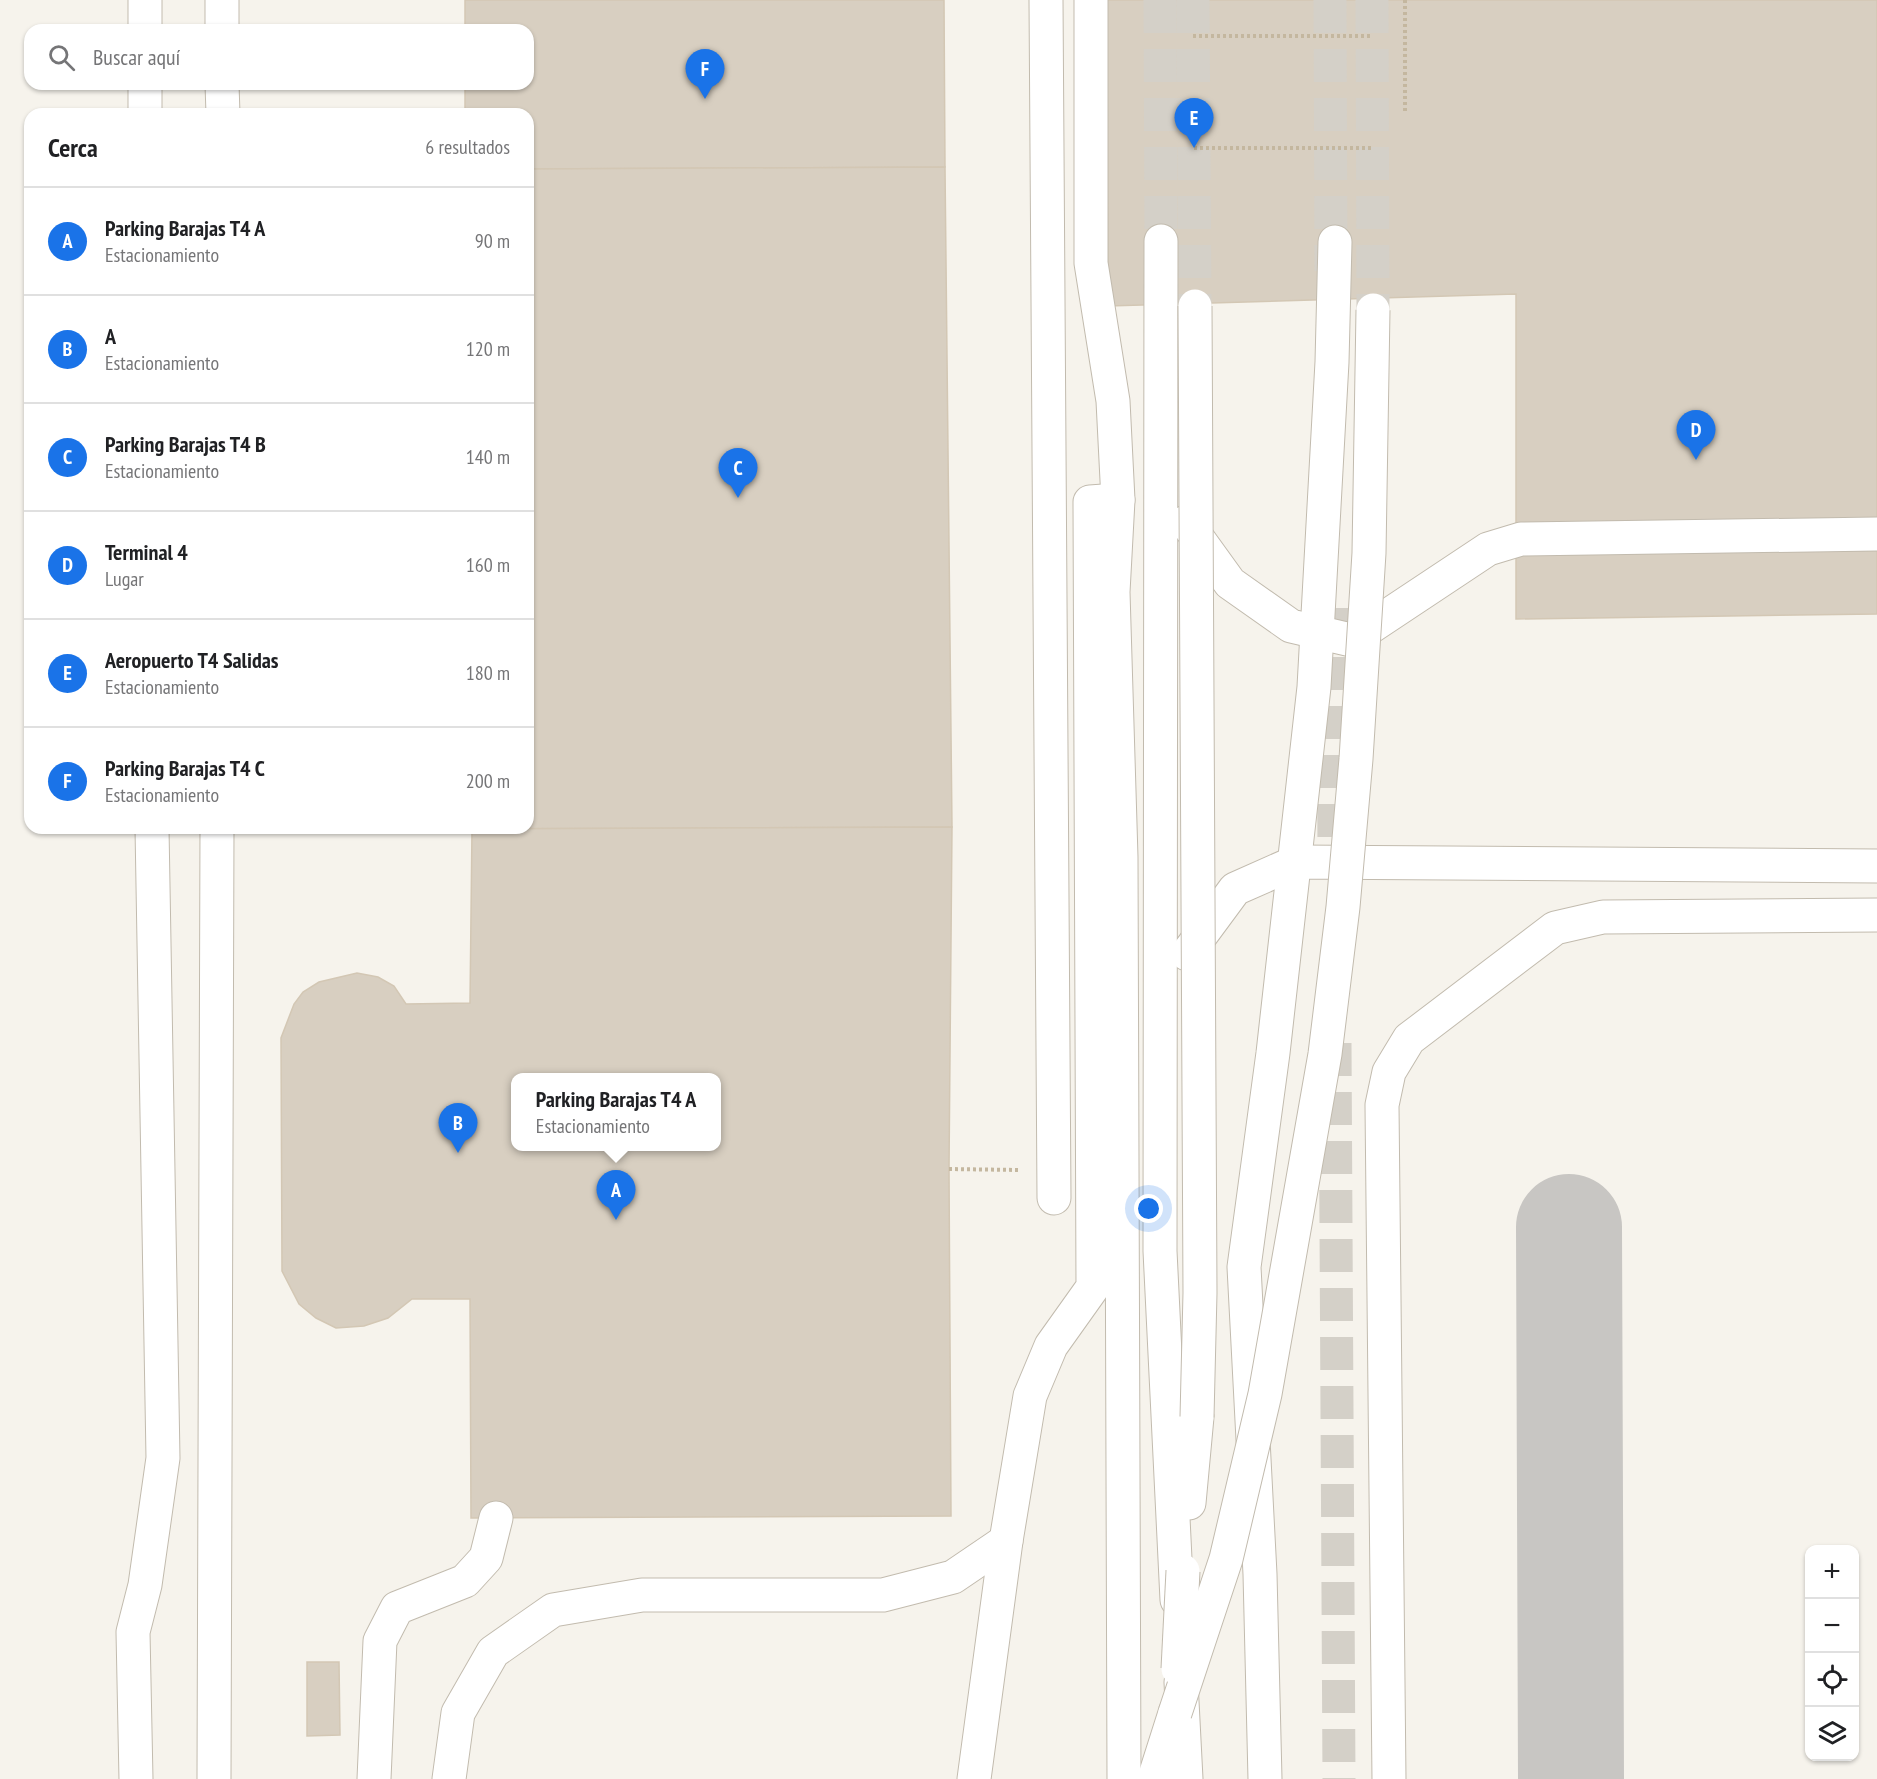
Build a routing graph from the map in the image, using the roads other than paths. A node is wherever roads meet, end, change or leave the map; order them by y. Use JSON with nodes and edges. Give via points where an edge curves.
{"nodes":[{"id":1,"x":145,"y":0,"type":"edge"},
{"id":2,"x":222,"y":0,"type":"edge"},
{"id":3,"x":1047,"y":0,"type":"edge"},
{"id":4,"x":1091,"y":0,"type":"edge"},
{"id":5,"x":145,"y":24,"type":"edge"},
{"id":6,"x":222,"y":24,"type":"edge"},
{"id":7,"x":145,"y":90,"type":"edge"},
{"id":8,"x":222,"y":90,"type":"edge"},
{"id":9,"x":145,"y":108,"type":"edge"},
{"id":10,"x":223,"y":108,"type":"edge"},
{"id":11,"x":1161,"y":242,"type":"tunnel mouth"},
{"id":12,"x":1335,"y":242,"type":"tunnel mouth"},
{"id":13,"x":1195,"y":306,"type":"tunnel mouth"},
{"id":14,"x":1373,"y":310,"type":"tunnel mouth"},
{"id":15,"x":1159,"y":485,"type":"junction"},
{"id":16,"x":1104,"y":501,"type":"junction"},
{"id":17,"x":1877,"y":534,"type":"edge"},
{"id":18,"x":1316,"y":633,"type":"junction"},
{"id":19,"x":152,"y":834,"type":"edge"},
{"id":20,"x":217,"y":834,"type":"edge"},
{"id":21,"x":1296,"y":862,"type":"junction"},
{"id":22,"x":1877,"y":866,"type":"edge"},
{"id":23,"x":1877,"y":915,"type":"edge"},
{"id":24,"x":1159,"y":1018,"type":"junction"},
{"id":25,"x":1054,"y":1198,"type":"dead end"},
{"id":26,"x":496,"y":1518,"type":"dead end"},
{"id":27,"x":1006,"y":1541,"type":"junction"},
{"id":28,"x":1175,"y":1713,"type":"junction"},
{"id":29,"x":136,"y":1779,"type":"edge"},
{"id":30,"x":214,"y":1779,"type":"edge"},
{"id":31,"x":374,"y":1779,"type":"edge"},
{"id":32,"x":449,"y":1779,"type":"edge"},
{"id":33,"x":974,"y":1779,"type":"edge"},
{"id":34,"x":1124,"y":1779,"type":"edge"},
{"id":35,"x":1154,"y":1779,"type":"edge"},
{"id":36,"x":1186,"y":1779,"type":"edge"},
{"id":37,"x":1265,"y":1779,"type":"edge"},
{"id":38,"x":1389,"y":1779,"type":"edge"}],
"edges":[{"from":1,"to":5,"type":"street"},
{"from":2,"to":6,"type":"street"},
{"from":3,"to":25,"type":"street"},
{"from":4,"to":16,"type":"street","via":[[1091,263],[1113,401]]},
{"from":7,"to":9,"type":"street"},
{"from":8,"to":10,"type":"street"},
{"from":11,"to":15,"type":"street"},
{"from":12,"to":18,"type":"street"},
{"from":13,"to":28,"type":"street","bridge":true,"via":[[1200,1293],[1197,1417]]},
{"from":14,"to":28,"type":"street","bridge":true,"via":[[1369,553],[1356,759],[1325,1054],[1265,1394],[1226,1559]]},
{"from":15,"to":18,"type":"street","via":[[1230,583],[1291,626]]},
{"from":15,"to":24,"type":"street"},
{"from":16,"to":27,"type":"street","via":[[1093,1287],[1051,1346],[1029,1396]]},
{"from":16,"to":34,"type":"street","via":[[1113,592],[1121,857]]},
{"from":17,"to":18,"type":"street","via":[[1521,539],[1488,549],[1351,640]]},
{"from":18,"to":21,"type":"street"},
{"from":19,"to":29,"type":"street","via":[[163,1458],[145,1585],[133,1632]]},
{"from":20,"to":30,"type":"street"},
{"from":21,"to":22,"type":"street"},
{"from":21,"to":24,"type":"street","via":[[1235,889],[1180,963]]},
{"from":21,"to":37,"type":"street","via":[[1244,1267],[1260,1574]]},
{"from":23,"to":38,"type":"street","via":[[1603,917],[1555,928],[1409,1039],[1389,1072],[1382,1105]]},
{"from":24,"to":36,"type":"street","via":[[1160,1251]]},
{"from":26,"to":31,"type":"street","via":[[486,1558],[465,1581],[397,1608],[380,1641]]},
{"from":27,"to":32,"type":"street","via":[[953,1577],[883,1595],[642,1595],[553,1610],[493,1652],[458,1713]]},
{"from":27,"to":33,"type":"street"},
{"from":28,"to":35,"type":"street"}]}
